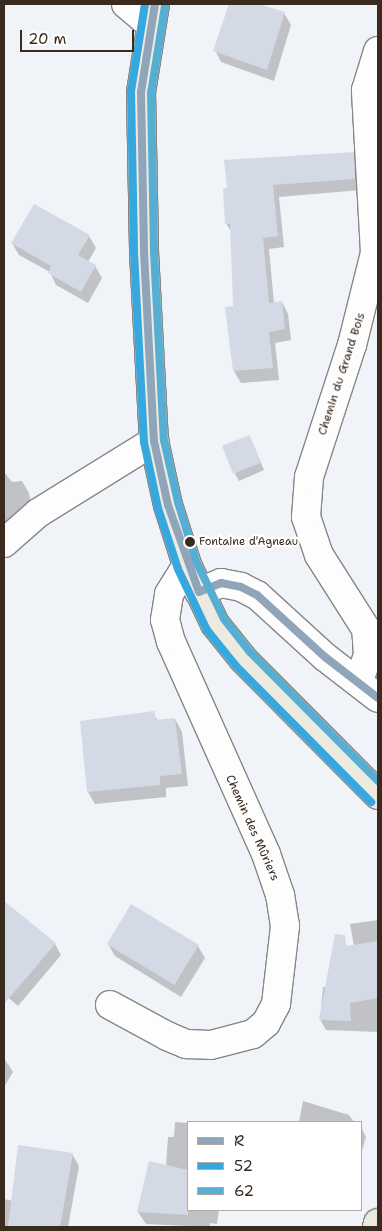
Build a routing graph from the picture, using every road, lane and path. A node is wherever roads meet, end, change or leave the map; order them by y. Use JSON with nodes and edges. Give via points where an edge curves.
{"nodes":[{"id":1,"x":126,"y":4,"type":"edge"},
{"id":2,"x":152,"y":14,"type":"edge"},
{"id":3,"x":378,"y":52,"type":"edge"},
{"id":4,"x":154,"y":441,"type":"junction"},
{"id":5,"x":4,"y":543,"type":"edge"},
{"id":6,"x":187,"y":565,"type":"junction"},
{"id":7,"x":199,"y":592,"type":"junction"},
{"id":8,"x":369,"y":690,"type":"edge"},
{"id":9,"x":378,"y":795,"type":"edge"},
{"id":10,"x":110,"y":1005,"type":"dead end"},
{"id":11,"x":378,"y":1223,"type":"edge"},
{"id":12,"x":376,"y":1227,"type":"edge"}],
"edges":[{"from":1,"to":2,"type":"street"},
{"from":2,"to":4,"type":"main road","via":[[141,92],[144,252]]},
{"from":3,"to":8,"type":"street","name":"Chemin du Grand Bois","via":[[366,90],[376,252],[352,345],[309,477],[306,517],[319,555],[366,629]]},
{"from":4,"to":5,"type":"street","via":[[38,512]]},
{"from":4,"to":6,"type":"main road","via":[[168,505]]},
{"from":6,"to":7,"type":"main road"},
{"from":6,"to":10,"type":"street","name":"Chemin des Mûriers","via":[[169,594],[165,620],[171,642],[266,854],[280,895],[284,926],[276,1004],[266,1023],[253,1034],[211,1045],[180,1041]]},
{"from":7,"to":8,"type":"street","via":[[221,583],[241,587],[257,595],[325,657]]},
{"from":7,"to":9,"type":"main road","via":[[215,624],[243,660]]},
{"from":11,"to":12,"type":"main road"}]}
